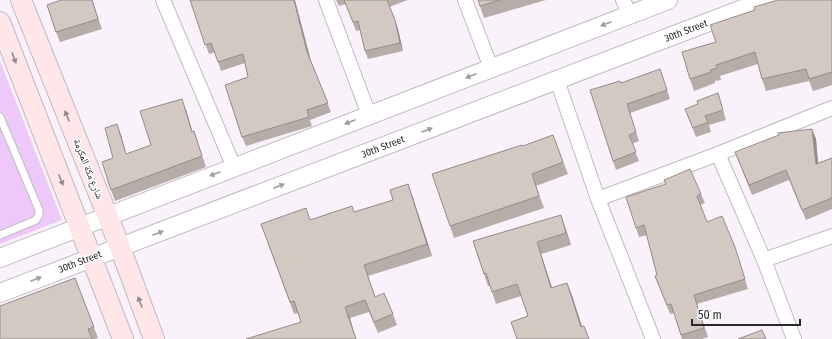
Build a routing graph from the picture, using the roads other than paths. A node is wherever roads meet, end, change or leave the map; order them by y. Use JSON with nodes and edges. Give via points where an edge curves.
{"nodes":[{"id":1,"x":163,"y":0,"type":"edge"},
{"id":2,"x":326,"y":0,"type":"edge"},
{"id":3,"x":465,"y":0,"type":"edge"},
{"id":4,"x":668,"y":0,"type":"edge"},
{"id":5,"x":766,"y":0,"type":"edge"},
{"id":6,"x":24,"y":1,"type":"edge"},
{"id":7,"x":626,"y":7,"type":"edge"},
{"id":8,"x":0,"y":22,"type":"edge"},
{"id":9,"x":491,"y":68,"type":"junction"},
{"id":10,"x":557,"y":80,"type":"junction"},
{"id":11,"x":832,"y":108,"type":"edge"},
{"id":12,"x":369,"y":115,"type":"junction"},
{"id":13,"x":0,"y":117,"type":"edge"},
{"id":14,"x":718,"y":154,"type":"junction"},
{"id":15,"x":234,"y":167,"type":"junction"},
{"id":16,"x":598,"y":199,"type":"junction"},
{"id":17,"x":108,"y":217,"type":"junction"},
{"id":18,"x":79,"y":228,"type":"junction"},
{"id":19,"x":0,"y":235,"type":"edge"},
{"id":20,"x":832,"y":236,"type":"edge"},
{"id":21,"x":120,"y":247,"type":"junction"},
{"id":22,"x":0,"y":258,"type":"edge"},
{"id":23,"x":91,"y":258,"type":"junction"},
{"id":24,"x":764,"y":260,"type":"junction"},
{"id":25,"x":0,"y":293,"type":"edge"},
{"id":26,"x":123,"y":339,"type":"edge"},
{"id":27,"x":154,"y":339,"type":"edge"},
{"id":28,"x":654,"y":339,"type":"edge"},
{"id":29,"x":794,"y":339,"type":"edge"}],
"edges":[{"from":1,"to":15,"type":"street"},
{"from":2,"to":12,"type":"street"},
{"from":3,"to":9,"type":"street"},
{"from":4,"to":7,"type":"street"},
{"from":5,"to":10,"type":"street","name":"30th Street"},
{"from":17,"to":6,"type":"main road","name":"شارع مكة المكرمة","one_way":true},
{"from":7,"to":9,"type":"street","one_way":true},
{"from":8,"to":18,"type":"main road","one_way":true},
{"from":9,"to":12,"type":"street","one_way":true},
{"from":10,"to":16,"type":"street"},
{"from":21,"to":10,"type":"street","name":"30th Street","one_way":true},
{"from":11,"to":14,"type":"street"},
{"from":12,"to":15,"type":"street","one_way":true},
{"from":13,"to":19,"type":"lane","via":[[39,215],[36,220]]},
{"from":14,"to":16,"type":"street"},
{"from":14,"to":24,"type":"street"},
{"from":15,"to":17,"type":"street","one_way":true},
{"from":16,"to":28,"type":"street"},
{"from":17,"to":18,"type":"street"},
{"from":17,"to":21,"type":"main road","name":"شارع مكة المكرمة"},
{"from":18,"to":22,"type":"street"},
{"from":18,"to":23,"type":"main road"},
{"from":20,"to":24,"type":"street"},
{"from":21,"to":23,"type":"street","name":"30th Street"},
{"from":27,"to":21,"type":"main road","name":"شارع مكة المكرمة","one_way":true},
{"from":25,"to":23,"type":"street","name":"30th Street","one_way":true},
{"from":23,"to":26,"type":"main road"},
{"from":24,"to":29,"type":"street"}]}
